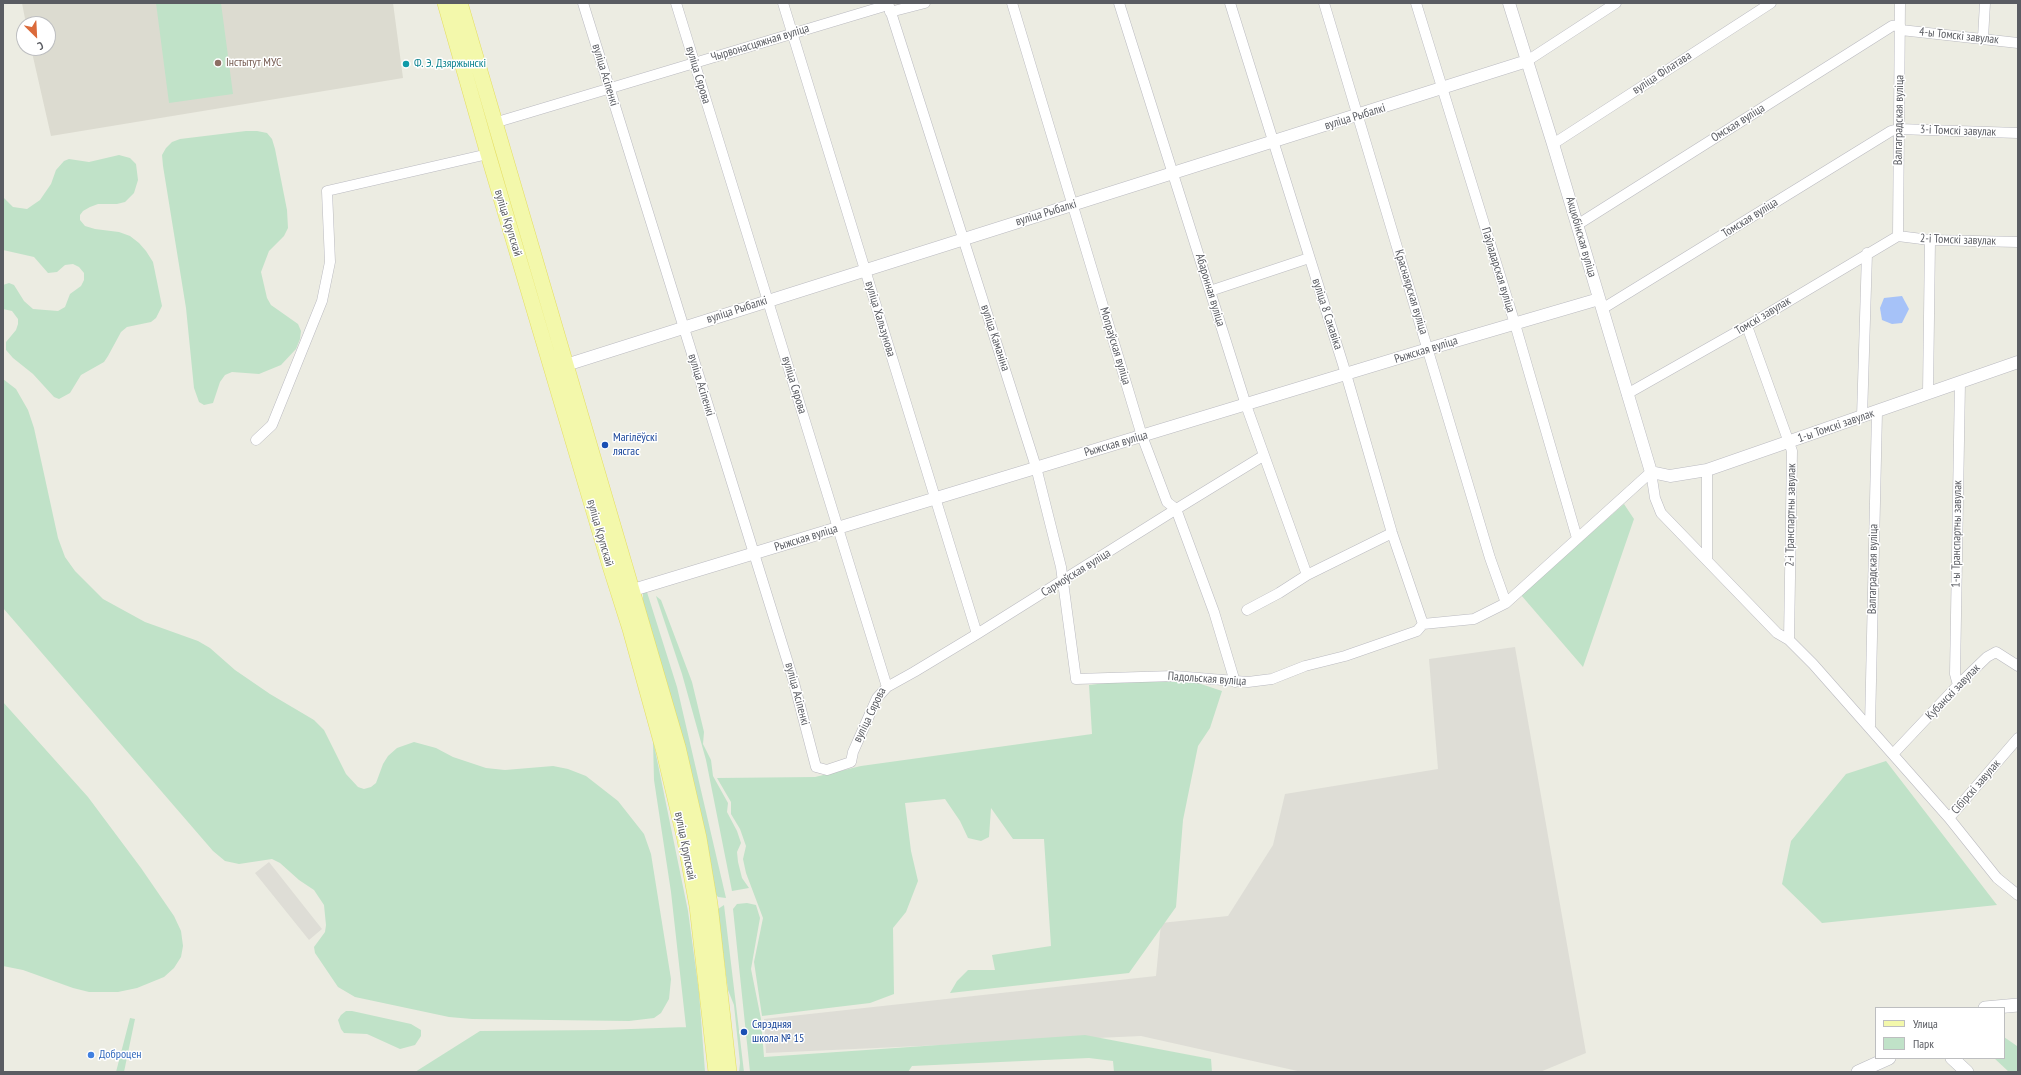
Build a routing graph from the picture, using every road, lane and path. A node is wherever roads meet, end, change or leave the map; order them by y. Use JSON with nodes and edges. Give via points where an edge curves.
{"nodes":[{"id":1,"x":445,"y":3,"type":"edge"},
{"id":2,"x":460,"y":3,"type":"edge"},
{"id":3,"x":583,"y":3,"type":"edge"},
{"id":4,"x":676,"y":3,"type":"edge"},
{"id":5,"x":784,"y":3,"type":"edge"},
{"id":6,"x":925,"y":3,"type":"edge"},
{"id":7,"x":1012,"y":3,"type":"edge"},
{"id":8,"x":1119,"y":3,"type":"edge"},
{"id":9,"x":1230,"y":3,"type":"edge"},
{"id":10,"x":1324,"y":3,"type":"edge"},
{"id":11,"x":1416,"y":3,"type":"edge"},
{"id":12,"x":1509,"y":3,"type":"edge"},
{"id":13,"x":1616,"y":3,"type":"edge"},
{"id":14,"x":1771,"y":3,"type":"edge"},
{"id":15,"x":1900,"y":3,"type":"edge"},
{"id":16,"x":1985,"y":3,"type":"edge"},
{"id":17,"x":889,"y":7,"type":"edge"},
{"id":18,"x":1900,"y":28,"type":"junction"},
{"id":19,"x":793,"y":33,"type":"junction"},
{"id":20,"x":1983,"y":38,"type":"junction"},
{"id":21,"x":2018,"y":43,"type":"edge"},
{"id":22,"x":1527,"y":61,"type":"junction"},
{"id":23,"x":694,"y":63,"type":"junction"},
{"id":24,"x":610,"y":89,"type":"junction"},
{"id":25,"x":1442,"y":90,"type":"junction"},
{"id":26,"x":1358,"y":116,"type":"junction"},
{"id":27,"x":494,"y":123,"type":"junction"},
{"id":28,"x":1898,"y":129,"type":"junction"},
{"id":29,"x":2018,"y":133,"type":"edge"},
{"id":30,"x":1274,"y":142,"type":"junction"},
{"id":31,"x":1553,"y":144,"type":"junction"},
{"id":32,"x":488,"y":154,"type":"junction"},
{"id":33,"x":1174,"y":172,"type":"junction"},
{"id":34,"x":1073,"y":204,"type":"junction"},
{"id":35,"x":1577,"y":225,"type":"junction"},
{"id":36,"x":1898,"y":236,"type":"junction"},
{"id":37,"x":964,"y":238,"type":"junction"},
{"id":38,"x":1930,"y":240,"type":"junction"},
{"id":39,"x":2018,"y":242,"type":"edge"},
{"id":40,"x":1868,"y":253,"type":"junction"},
{"id":41,"x":1309,"y":258,"type":"junction"},
{"id":42,"x":865,"y":270,"type":"junction"},
{"id":43,"x":1210,"y":291,"type":"junction"},
{"id":44,"x":768,"y":300,"type":"junction"},
{"id":45,"x":1600,"y":304,"type":"junction"},
{"id":46,"x":1515,"y":324,"type":"junction"},
{"id":47,"x":1747,"y":326,"type":"junction"},
{"id":48,"x":683,"y":327,"type":"junction"},
{"id":49,"x":1428,"y":349,"type":"junction"},
{"id":50,"x":2018,"y":362,"type":"edge"},
{"id":51,"x":566,"y":365,"type":"junction"},
{"id":52,"x":1346,"y":374,"type":"junction"},
{"id":53,"x":1960,"y":382,"type":"junction"},
{"id":54,"x":1928,"y":393,"type":"junction"},
{"id":55,"x":1627,"y":394,"type":"junction"},
{"id":56,"x":1246,"y":405,"type":"junction"},
{"id":57,"x":1877,"y":412,"type":"junction"},
{"id":58,"x":1862,"y":418,"type":"junction"},
{"id":59,"x":1142,"y":436,"type":"junction"},
{"id":60,"x":256,"y":440,"type":"dead end"},
{"id":61,"x":1789,"y":442,"type":"junction"},
{"id":62,"x":1263,"y":456,"type":"junction"},
{"id":63,"x":1036,"y":467,"type":"junction"},
{"id":64,"x":1707,"y":470,"type":"junction"},
{"id":65,"x":1651,"y":472,"type":"junction"},
{"id":66,"x":936,"y":498,"type":"junction"},
{"id":67,"x":1176,"y":509,"type":"junction"},
{"id":68,"x":838,"y":528,"type":"junction"},
{"id":69,"x":1392,"y":533,"type":"junction"},
{"id":70,"x":1577,"y":538,"type":"junction"},
{"id":71,"x":754,"y":553,"type":"junction"},
{"id":72,"x":1707,"y":560,"type":"junction"},
{"id":73,"x":1308,"y":575,"type":"junction"},
{"id":74,"x":1063,"y":581,"type":"junction"},
{"id":75,"x":633,"y":590,"type":"junction"},
{"id":76,"x":1506,"y":603,"type":"junction"},
{"id":77,"x":1247,"y":610,"type":"dead end"},
{"id":78,"x":1423,"y":624,"type":"junction"},
{"id":79,"x":977,"y":634,"type":"junction"},
{"id":80,"x":1789,"y":640,"type":"junction"},
{"id":81,"x":2018,"y":666,"type":"edge"},
{"id":82,"x":1076,"y":679,"type":"joint"},
{"id":83,"x":1236,"y":682,"type":"junction"},
{"id":84,"x":1958,"y":685,"type":"junction"},
{"id":85,"x":887,"y":687,"type":"junction"},
{"id":86,"x":1870,"y":726,"type":"junction"},
{"id":87,"x":2018,"y":738,"type":"edge"},
{"id":88,"x":1893,"y":754,"type":"junction"},
{"id":89,"x":851,"y":762,"type":"joint"},
{"id":90,"x":1949,"y":818,"type":"junction"},
{"id":91,"x":2018,"y":895,"type":"edge"},
{"id":92,"x":2018,"y":1005,"type":"edge"},
{"id":93,"x":1996,"y":1007,"type":"edge"},
{"id":94,"x":1886,"y":1059,"type":"edge"},
{"id":95,"x":1953,"y":1059,"type":"edge"},
{"id":96,"x":716,"y":1072,"type":"edge"},
{"id":97,"x":729,"y":1072,"type":"edge"},
{"id":98,"x":1858,"y":1072,"type":"edge"},
{"id":99,"x":1967,"y":1072,"type":"edge"}],
"edges":[{"from":1,"to":32,"type":"main road","name":"вуліца Крупскай"},
{"from":2,"to":27,"type":"main road","name":"вуліца Крупскай"},
{"from":3,"to":24,"type":"street","name":"вуліца Асіпенкі"},
{"from":4,"to":23,"type":"street","name":"вуліца Сярова"},
{"from":5,"to":19,"type":"street","name":"вуліца Хальзунова"},
{"from":6,"to":17,"type":"street","name":"Чырвонасцяжная вуліца"},
{"from":7,"to":34,"type":"street","name":"Мопраўская вуліца"},
{"from":8,"to":33,"type":"street","name":"Абаронная вуліца"},
{"from":9,"to":30,"type":"street","name":"вуліца 8 Сакавіка"},
{"from":10,"to":26,"type":"street","name":"Краснаярская вуліца"},
{"from":11,"to":25,"type":"street","name":"Паўладарская вуліца"},
{"from":12,"to":22,"type":"street","name":"Акцюбінская вуліца"},
{"from":13,"to":22,"type":"street"},
{"from":14,"to":31,"type":"street","name":"вуліца Філатава"},
{"from":15,"to":18,"type":"street","name":"Валгаградская вуліца"},
{"from":16,"to":20,"type":"street"},
{"from":17,"to":19,"type":"street","name":"Чырвонасцяжная вуліца"},
{"from":17,"to":37,"type":"street","name":"вуліца Каманіна"},
{"from":18,"to":20,"type":"street","name":"4-ы Томскі завулак"},
{"from":18,"to":28,"type":"street","name":"Валгаградская вуліца"},
{"from":18,"to":35,"type":"street","name":"Омская вуліца","via":[[1892,26]]},
{"from":19,"to":23,"type":"street","name":"Чырвонасцяжная вуліца"},
{"from":19,"to":42,"type":"street","name":"вуліца Хальзунова"},
{"from":20,"to":21,"type":"street","name":"4-ы Томскі завулак"},
{"from":22,"to":25,"type":"street","name":"вуліца Рыбалкі"},
{"from":22,"to":31,"type":"street","name":"Акцюбінская вуліца"},
{"from":23,"to":24,"type":"street","name":"Чырвонасцяжная вуліца"},
{"from":23,"to":44,"type":"street","name":"вуліца Сярова"},
{"from":24,"to":27,"type":"street","name":"Чырвонасцяжная вуліца"},
{"from":24,"to":48,"type":"street","name":"вуліца Асіпенкі"},
{"from":25,"to":26,"type":"street","name":"вуліца Рыбалкі"},
{"from":25,"to":46,"type":"street","name":"Паўладарская вуліца"},
{"from":26,"to":30,"type":"street","name":"вуліца Рыбалкі"},
{"from":26,"to":49,"type":"street","name":"Краснаярская вуліца"},
{"from":27,"to":51,"type":"main road","name":"вуліца Крупскай"},
{"from":28,"to":29,"type":"street","name":"3-і Томскі завулак"},
{"from":28,"to":36,"type":"street","name":"Валгаградская вуліца"},
{"from":28,"to":45,"type":"street","name":"Томская вуліца"},
{"from":30,"to":33,"type":"street","name":"вуліца Рыбалкі"},
{"from":30,"to":41,"type":"street","name":"вуліца 8 Сакавіка"},
{"from":31,"to":35,"type":"street","name":"Акцюбінская вуліца"},
{"from":32,"to":60,"type":"street","via":[[327,191],[330,262],[322,301],[272,425]]},
{"from":32,"to":96,"type":"main road","name":"вуліца Крупскай","via":[[664,752],[685,840],[697,906]]},
{"from":33,"to":34,"type":"street","name":"вуліца Рыбалкі"},
{"from":33,"to":43,"type":"street","name":"Абаронная вуліца"},
{"from":34,"to":37,"type":"street","name":"вуліца Рыбалкі"},
{"from":34,"to":59,"type":"street","name":"Мопраўская вуліца"},
{"from":35,"to":45,"type":"street","name":"Акцюбінская вуліца"},
{"from":36,"to":38,"type":"street","name":"2-і Томскі завулак"},
{"from":36,"to":40,"type":"street","name":"Томскі завулак"},
{"from":37,"to":42,"type":"street","name":"вуліца Рыбалкі"},
{"from":37,"to":63,"type":"street","name":"вуліца Каманіна"},
{"from":38,"to":39,"type":"street","name":"2-і Томскі завулак"},
{"from":38,"to":54,"type":"street"},
{"from":40,"to":47,"type":"street","name":"Томскі завулак"},
{"from":40,"to":58,"type":"street"},
{"from":41,"to":43,"type":"street"},
{"from":41,"to":52,"type":"street","name":"вуліца 8 Сакавіка"},
{"from":42,"to":44,"type":"street","name":"вуліца Рыбалкі"},
{"from":42,"to":66,"type":"street","name":"вуліца Хальзунова"},
{"from":43,"to":56,"type":"street","name":"Абаронная вуліца"},
{"from":44,"to":48,"type":"street","name":"вуліца Рыбалкі"},
{"from":44,"to":68,"type":"street","name":"вуліца Сярова"},
{"from":45,"to":46,"type":"street","name":"Рыжская вуліца"},
{"from":45,"to":55,"type":"street","name":"Акцюбінская вуліца"},
{"from":46,"to":49,"type":"street","name":"Рыжская вуліца"},
{"from":46,"to":70,"type":"street","name":"Паўладарская вуліца"},
{"from":47,"to":55,"type":"street","name":"Томскі завулак"},
{"from":47,"to":61,"type":"street","name":"2-і Транспартны завулак"},
{"from":48,"to":51,"type":"street","name":"вуліца Рыбалкі"},
{"from":48,"to":71,"type":"street","name":"вуліца Асіпенкі"},
{"from":49,"to":52,"type":"street","name":"Рыжская вуліца"},
{"from":49,"to":76,"type":"street","name":"Краснаярская вуліца","via":[[1490,558]]},
{"from":50,"to":53,"type":"street","name":"1-ы Томскі завулак"},
{"from":51,"to":75,"type":"main road","name":"вуліца Крупскай"},
{"from":52,"to":56,"type":"street","name":"Рыжская вуліца"},
{"from":52,"to":69,"type":"street","name":"вуліца 8 Сакавіка"},
{"from":53,"to":54,"type":"street","name":"1-ы Томскі завулак"},
{"from":53,"to":84,"type":"street","name":"1-ы Транспартны завулак","via":[[1955,674]]},
{"from":54,"to":57,"type":"street","name":"1-ы Томскі завулак"},
{"from":55,"to":65,"type":"street","name":"Акцюбінская вуліца"},
{"from":56,"to":59,"type":"street","name":"Рыжская вуліца"},
{"from":56,"to":62,"type":"street","name":"Абаронная вуліца"},
{"from":57,"to":58,"type":"street","name":"1-ы Томскі завулак"},
{"from":57,"to":86,"type":"street","name":"Валгаградская вуліца"},
{"from":58,"to":61,"type":"street","name":"1-ы Томскі завулак"},
{"from":59,"to":63,"type":"street","name":"Рыжская вуліца"},
{"from":59,"to":67,"type":"street","name":"Мопраўская вуліца","via":[[1168,502]]},
{"from":61,"to":64,"type":"street","name":"1-ы Томскі завулак"},
{"from":61,"to":80,"type":"street","name":"2-і Транспартны завулак","via":[[1792,451]]},
{"from":62,"to":67,"type":"street","name":"Сармоўская вуліца"},
{"from":62,"to":73,"type":"street","name":"Абаронная вуліца"},
{"from":63,"to":66,"type":"street","name":"Рыжская вуліца"},
{"from":63,"to":74,"type":"street","name":"вуліца Каманіна"},
{"from":64,"to":65,"type":"street","name":"1-ы Томскі завулак","via":[[1670,476]]},
{"from":64,"to":72,"type":"street"},
{"from":65,"to":70,"type":"street"},
{"from":65,"to":72,"type":"street","via":[[1655,498],[1661,513]]},
{"from":66,"to":68,"type":"street","name":"Рыжская вуліца"},
{"from":66,"to":79,"type":"street","name":"вуліца Хальзунова"},
{"from":67,"to":74,"type":"street","name":"Сармоўская вуліца"},
{"from":67,"to":83,"type":"street","name":"Мопраўская вуліца","via":[[1214,612]]},
{"from":68,"to":71,"type":"street","name":"Рыжская вуліца"},
{"from":68,"to":85,"type":"street","name":"вуліца Сярова"},
{"from":69,"to":73,"type":"street"},
{"from":69,"to":78,"type":"street","name":"вуліца 8 Сакавіка"},
{"from":70,"to":76,"type":"street"},
{"from":71,"to":75,"type":"street","name":"Рыжская вуліца"},
{"from":71,"to":89,"type":"street","name":"вуліца Асіпенкі","via":[[793,679],[816,767],[827,770]]},
{"from":72,"to":80,"type":"street","via":[[1777,633]]},
{"from":73,"to":77,"type":"street"},
{"from":74,"to":79,"type":"street","name":"Сармоўская вуліца"},
{"from":74,"to":82,"type":"street","name":"вуліца Каманіна"},
{"from":75,"to":97,"type":"main road","name":"вуліца Крупскай","via":[[678,747],[698,838],[710,904]]},
{"from":76,"to":78,"type":"street","via":[[1474,619]]},
{"from":78,"to":83,"type":"street","name":"Падольская вуліца","via":[[1417,631],[1272,679]]},
{"from":79,"to":85,"type":"street","name":"Сармоўская вуліца"},
{"from":80,"to":86,"type":"street"},
{"from":81,"to":84,"type":"street","name":"Кубанскі завулак","via":[[1996,652],[1987,657]]},
{"from":82,"to":83,"type":"street","name":"Падольская вуліца","via":[[1174,676]]},
{"from":84,"to":88,"type":"street","name":"Кубанскі завулак"},
{"from":85,"to":89,"type":"street","name":"вуліца Сярова","via":[[877,698],[852,752]]},
{"from":86,"to":88,"type":"street"},
{"from":87,"to":90,"type":"street","name":"Сібірскі завулак"},
{"from":88,"to":90,"type":"street"},
{"from":90,"to":91,"type":"street","via":[[1997,878]]},
{"from":92,"to":93,"type":"main road"},
{"from":94,"to":98,"type":"main road"},
{"from":95,"to":99,"type":"main road"}]}
